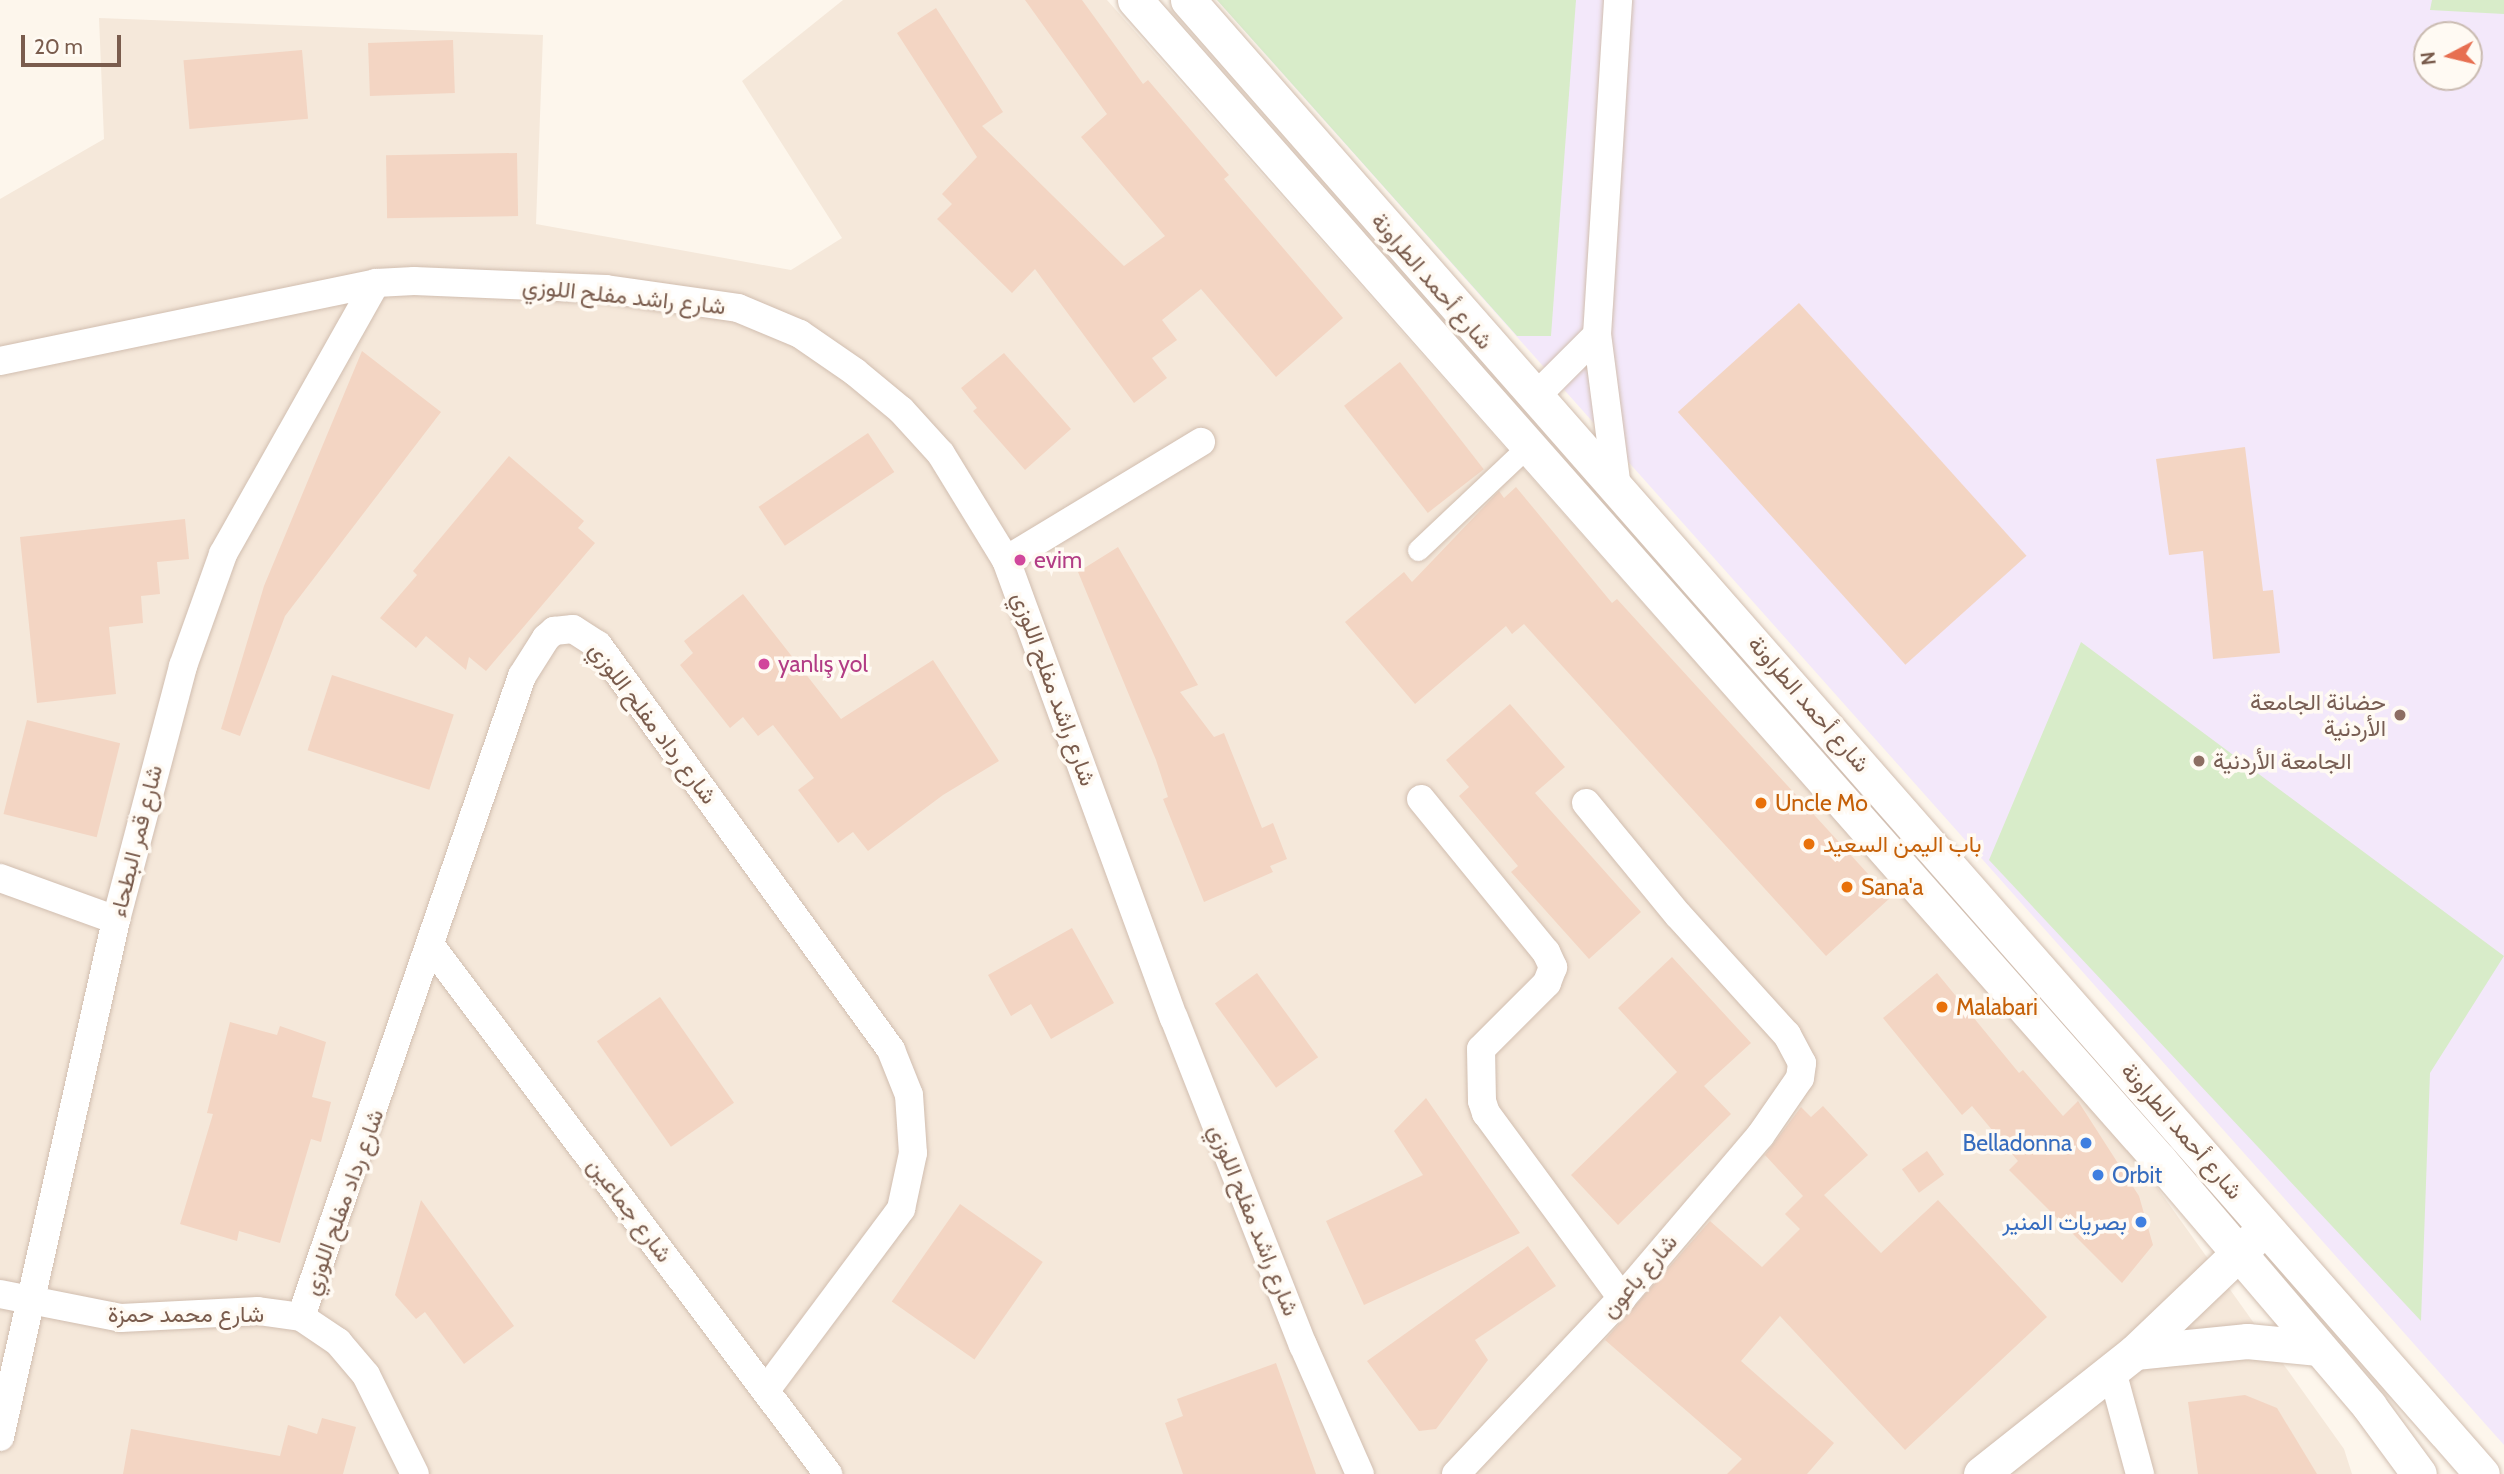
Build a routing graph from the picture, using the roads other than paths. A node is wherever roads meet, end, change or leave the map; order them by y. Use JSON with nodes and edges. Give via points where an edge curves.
{"nodes":[{"id":1,"x":1135,"y":0,"type":"edge"},
{"id":2,"x":1188,"y":0,"type":"edge"},
{"id":3,"x":1618,"y":0,"type":"edge"},
{"id":4,"x":376,"y":283,"type":"junction"},
{"id":5,"x":1597,"y":335,"type":"junction"},
{"id":6,"x":0,"y":361,"type":"edge"},
{"id":7,"x":1534,"y":398,"type":"junction"},
{"id":8,"x":1201,"y":442,"type":"dead end"},
{"id":9,"x":1528,"y":446,"type":"junction"},
{"id":10,"x":1618,"y":488,"type":"junction"},
{"id":11,"x":1418,"y":550,"type":"dead end"},
{"id":12,"x":1006,"y":560,"type":"junction"},
{"id":13,"x":1421,"y":799,"type":"dead end"},
{"id":14,"x":1586,"y":803,"type":"dead end"},
{"id":15,"x":0,"y":878,"type":"edge"},
{"id":16,"x":116,"y":920,"type":"junction"},
{"id":17,"x":431,"y":946,"type":"junction"},
{"id":18,"x":2267,"y":1227,"type":"junction"},
{"id":19,"x":2235,"y":1254,"type":"junction"},
{"id":20,"x":0,"y":1294,"type":"edge"},
{"id":21,"x":1622,"y":1298,"type":"junction"},
{"id":22,"x":32,"y":1302,"type":"junction"},
{"id":23,"x":301,"y":1318,"type":"junction"},
{"id":24,"x":2319,"y":1348,"type":"junction"},
{"id":25,"x":2123,"y":1362,"type":"junction"},
{"id":26,"x":766,"y":1390,"type":"junction"},
{"id":27,"x":0,"y":1437,"type":"edge"},
{"id":28,"x":415,"y":1474,"type":"edge"},
{"id":29,"x":828,"y":1474,"type":"edge"},
{"id":30,"x":1360,"y":1474,"type":"edge"},
{"id":31,"x":1456,"y":1474,"type":"edge"},
{"id":32,"x":1981,"y":1474,"type":"edge"},
{"id":33,"x":2140,"y":1474,"type":"edge"},
{"id":34,"x":2419,"y":1474,"type":"edge"},
{"id":35,"x":2482,"y":1474,"type":"edge"}],
"edges":[{"from":1,"to":9,"type":"street","name":"شارع أحمد الطراونة"},
{"from":2,"to":7,"type":"street","name":"شارع أحمد الطراونة"},
{"from":3,"to":5,"type":"street"},
{"from":4,"to":6,"type":"street","name":"شارع راشد مفلح اللوزي"},
{"from":4,"to":12,"type":"street","name":"شارع راشد مفلح اللوزي","via":[[606,289],[738,308],[800,334],[901,410],[941,454]]},
{"from":4,"to":16,"type":"street","name":"شارع قمر البطحاء","via":[[223,554],[183,666]]},
{"from":5,"to":7,"type":"street"},
{"from":5,"to":10,"type":"street"},
{"from":7,"to":10,"type":"street","name":"شارع أحمد الطراونة"},
{"from":8,"to":12,"type":"street"},
{"from":9,"to":11,"type":"street"},
{"from":9,"to":19,"type":"street","name":"شارع أحمد الطراونة","via":[[2151,1152]]},
{"from":10,"to":18,"type":"street","name":"شارع أحمد الطراونة"},
{"from":12,"to":30,"type":"street","name":"شارع راشد مفلح اللوزي","via":[[1174,1018],[1303,1345]]},
{"from":13,"to":21,"type":"street","via":[[1536,939],[1553,967],[1547,983],[1481,1049],[1482,1101],[1486,1113]]},
{"from":14,"to":21,"type":"street","name":"شارع باعون","via":[[1678,915],[1787,1035],[1802,1063],[1792,1094]]},
{"from":15,"to":16,"type":"street"},
{"from":16,"to":22,"type":"street","name":"شارع قمر البطحاء"},
{"from":17,"to":23,"type":"street","name":"شارع رداد مفلح اللوزي"},
{"from":17,"to":26,"type":"street","name":"شارع جماعين"},
{"from":17,"to":26,"type":"street","name":"شارع رداد مفلح اللوزي","via":[[522,676],[539,644],[554,631],[582,631],[598,645],[891,1050],[909,1095],[913,1153],[901,1209]]},
{"from":18,"to":19,"type":"street"},
{"from":18,"to":35,"type":"street","name":"شارع أحمد الطراونة"},
{"from":19,"to":24,"type":"street","name":"شارع أحمد الطراونة"},
{"from":19,"to":25,"type":"street"},
{"from":20,"to":22,"type":"street","name":"شارع محمد حمزة"},
{"from":21,"to":31,"type":"street","name":"شارع باعون"},
{"from":22,"to":23,"type":"street","name":"شارع محمد حمزة","via":[[121,1318],[258,1311]]},
{"from":22,"to":27,"type":"street","name":"شارع قمر البطحاء"},
{"from":23,"to":28,"type":"street","name":"شارع محمد حمزة","via":[[338,1342],[366,1375]]},
{"from":24,"to":25,"type":"street","via":[[2247,1341]]},
{"from":24,"to":34,"type":"street","name":"شارع أحمد الطراونة"},
{"from":25,"to":32,"type":"street"},
{"from":25,"to":33,"type":"street"},
{"from":26,"to":29,"type":"street","name":"شارع جماعين"}]}
